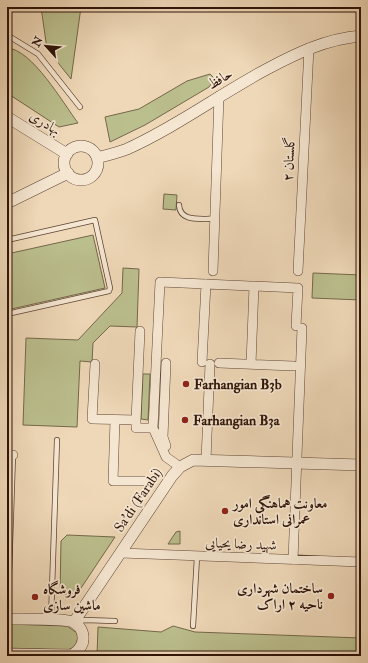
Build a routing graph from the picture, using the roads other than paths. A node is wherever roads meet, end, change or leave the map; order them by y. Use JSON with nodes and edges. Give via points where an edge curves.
{"nodes":[{"id":1,"x":361,"y":36,"type":"edge"},
{"id":2,"x":8,"y":38,"type":"edge"},
{"id":3,"x":309,"y":48,"type":"junction"},
{"id":4,"x":219,"y":96,"type":"junction"},
{"id":5,"x":80,"y":107,"type":"dead end"},
{"id":6,"x":7,"y":117,"type":"edge"},
{"id":7,"x":67,"y":154,"type":"junction"},
{"id":8,"x":97,"y":158,"type":"junction"},
{"id":9,"x":68,"y":173,"type":"junction"},
{"id":10,"x":7,"y":203,"type":"edge"},
{"id":11,"x":179,"y":205,"type":"dead end"},
{"id":12,"x":215,"y":219,"type":"junction"},
{"id":13,"x":7,"y":240,"type":"edge"},
{"id":14,"x":213,"y":271,"type":"dead end"},
{"id":15,"x":298,"y":271,"type":"dead end"},
{"id":16,"x":206,"y":284,"type":"junction"},
{"id":17,"x":254,"y":286,"type":"junction"},
{"id":18,"x":7,"y":314,"type":"edge"},
{"id":19,"x":140,"y":331,"type":"dead end"},
{"id":20,"x":139,"y":360,"type":"junction"},
{"id":21,"x":161,"y":362,"type":"junction"},
{"id":22,"x":210,"y":363,"type":"junction"},
{"id":23,"x":95,"y":364,"type":"dead end"},
{"id":24,"x":251,"y":364,"type":"junction"},
{"id":25,"x":294,"y":366,"type":"dead end"},
{"id":26,"x":115,"y":420,"type":"junction"},
{"id":27,"x":136,"y":420,"type":"junction"},
{"id":28,"x":153,"y":428,"type":"junction"},
{"id":29,"x":57,"y":440,"type":"dead end"},
{"id":30,"x":10,"y":455,"type":"edge"},
{"id":31,"x":206,"y":460,"type":"junction"},
{"id":32,"x":297,"y":463,"type":"junction"},
{"id":33,"x":176,"y":464,"type":"junction"},
{"id":34,"x":361,"y":465,"type":"edge"},
{"id":35,"x":148,"y":481,"type":"dead end"},
{"id":36,"x":9,"y":533,"type":"edge"},
{"id":37,"x":121,"y":553,"type":"junction"},
{"id":38,"x":197,"y":557,"type":"junction"},
{"id":39,"x":293,"y":560,"type":"junction"},
{"id":40,"x":361,"y":562,"type":"edge"},
{"id":41,"x":9,"y":575,"type":"dead end"},
{"id":42,"x":7,"y":619,"type":"edge"},
{"id":43,"x":51,"y":620,"type":"junction"},
{"id":44,"x":115,"y":621,"type":"dead end"},
{"id":45,"x":74,"y":622,"type":"junction"},
{"id":46,"x":193,"y":626,"type":"dead end"},
{"id":47,"x":83,"y":642,"type":"junction"},
{"id":48,"x":7,"y":654,"type":"edge"},
{"id":49,"x":56,"y":656,"type":"edge"},
{"id":50,"x":64,"y":656,"type":"edge"},
{"id":51,"x":83,"y":656,"type":"edge"}],
"edges":[{"from":1,"to":3,"type":"street","name":"حافظ","via":[[324,42]]},
{"from":2,"to":5,"type":"lane","via":[[38,54]]},
{"from":3,"to":4,"type":"street","name":"حافظ"},
{"from":3,"to":15,"type":"street","name":"گلستان ۲"},
{"from":4,"to":8,"type":"street","name":"حافظ","via":[[126,149]]},
{"from":4,"to":12,"type":"street"},
{"from":6,"to":7,"type":"street","name":"بهادری"},
{"from":7,"to":8,"type":"street","via":[[76,147],[83,146],[91,149]]},
{"from":7,"to":9,"type":"street","via":[[64,164]]},
{"from":8,"to":9,"type":"street","via":[[97,168],[91,176],[82,180]]},
{"from":9,"to":10,"type":"street"},
{"from":11,"to":12,"type":"lane","via":[[179,210],[184,216]]},
{"from":12,"to":14,"type":"street"},
{"from":13,"to":18,"type":"lane","via":[[95,220],[110,288],[109,291]]},
{"from":16,"to":17,"type":"street"},
{"from":16,"to":21,"type":"street","via":[[160,282]]},
{"from":16,"to":22,"type":"street"},
{"from":17,"to":24,"type":"street"},
{"from":17,"to":32,"type":"street","via":[[298,288]]},
{"from":19,"to":20,"type":"street"},
{"from":20,"to":21,"type":"street"},
{"from":20,"to":27,"type":"street"},
{"from":21,"to":28,"type":"street"},
{"from":21,"to":33,"type":"street","via":[[163,437]]},
{"from":22,"to":24,"type":"street"},
{"from":22,"to":31,"type":"street"},
{"from":23,"to":26,"type":"street","via":[[92,419]]},
{"from":24,"to":25,"type":"street"},
{"from":26,"to":27,"type":"street"},
{"from":26,"to":35,"type":"street","via":[[114,480]]},
{"from":27,"to":28,"type":"street","via":[[136,428]]},
{"from":28,"to":33,"type":"street","via":[[166,457]]},
{"from":29,"to":43,"type":"lane"},
{"from":30,"to":36,"type":"lane"},
{"from":31,"to":32,"type":"street","name":"Sa'di (Farabi)"},
{"from":31,"to":33,"type":"street","name":"Sa'di (Farabi)"},
{"from":32,"to":34,"type":"street","name":"Sa'di (Farabi)"},
{"from":32,"to":39,"type":"street"},
{"from":33,"to":37,"type":"street","name":"Sa'di (Farabi)","via":[[172,476]]},
{"from":36,"to":41,"type":"lane"},
{"from":37,"to":38,"type":"street","name":"شهید رضا یحیایی"},
{"from":37,"to":45,"type":"street","name":"Sa'di (Farabi)"},
{"from":38,"to":39,"type":"street","name":"شهید رضا یحیایی"},
{"from":38,"to":46,"type":"lane"},
{"from":39,"to":40,"type":"street","name":"شهید رضا یحیایی"},
{"from":42,"to":43,"type":"street"},
{"from":43,"to":45,"type":"street"},
{"from":44,"to":45,"type":"lane"},
{"from":45,"to":47,"type":"street","via":[[82,630]]},
{"from":47,"to":50,"type":"street","via":[[77,652]]},
{"from":47,"to":51,"type":"lane"},
{"from":48,"to":49,"type":"street"},
{"from":49,"to":50,"type":"street"}]}
